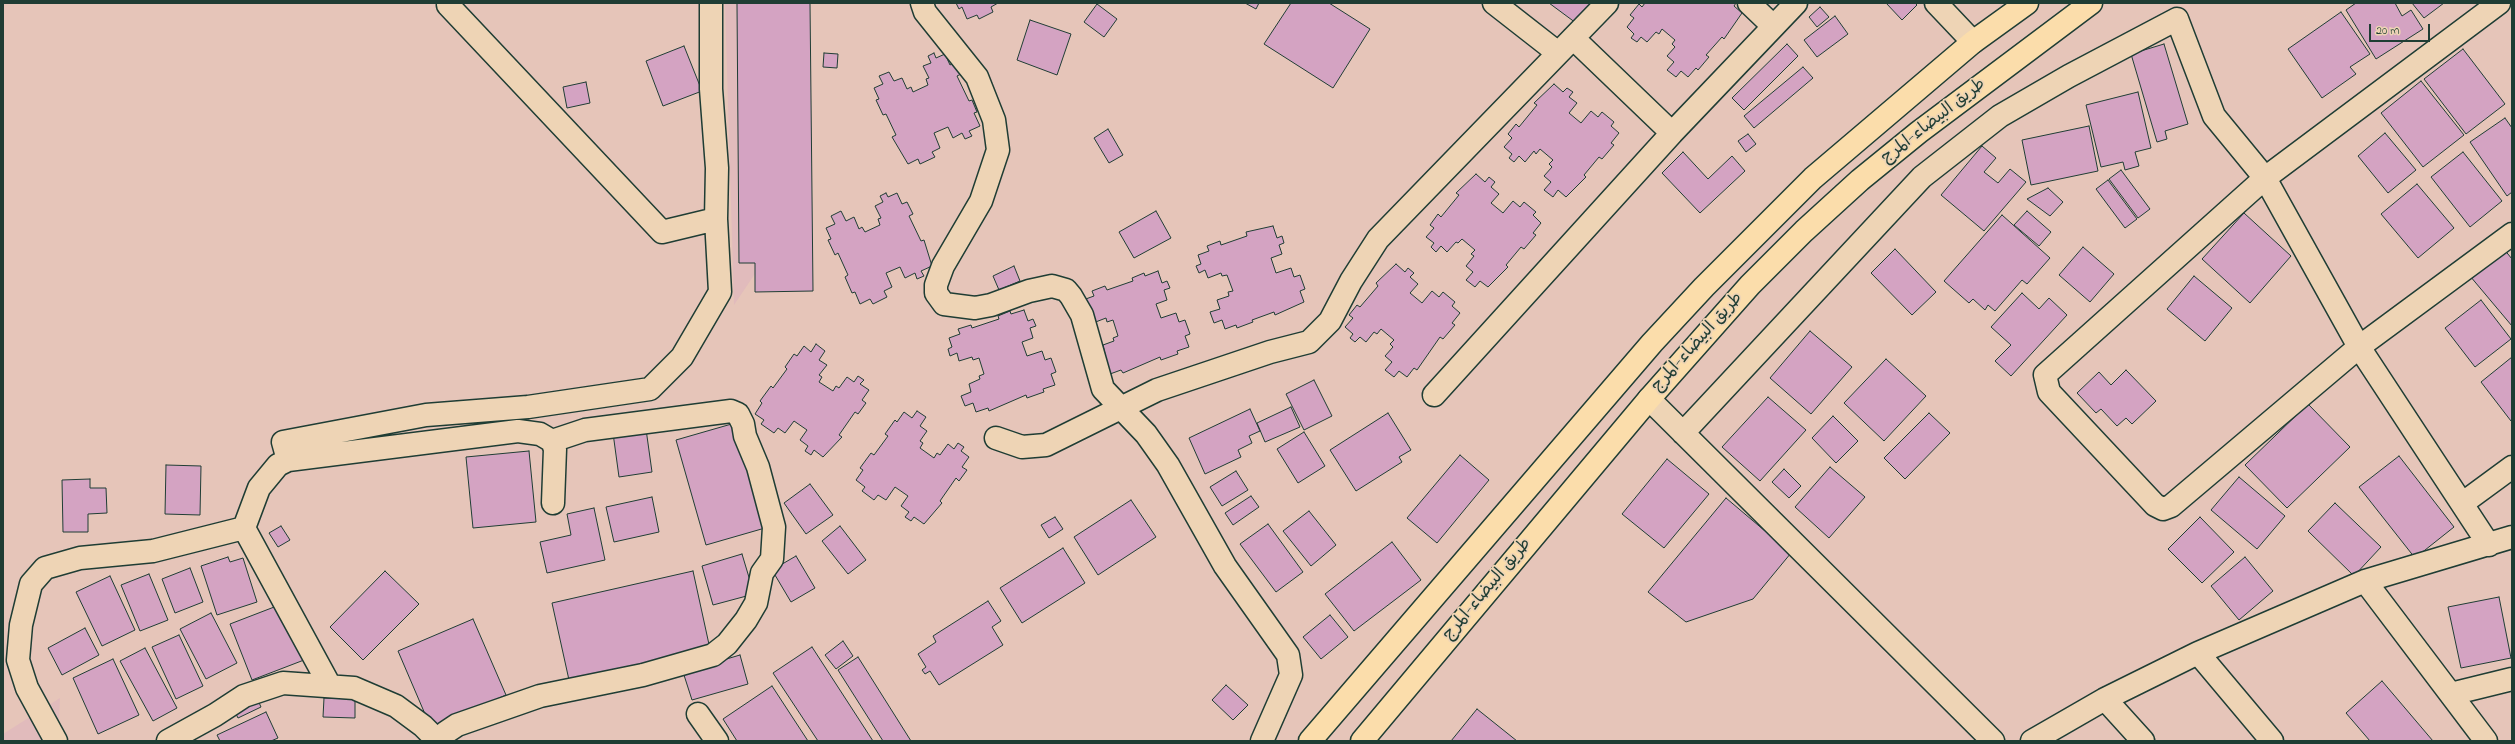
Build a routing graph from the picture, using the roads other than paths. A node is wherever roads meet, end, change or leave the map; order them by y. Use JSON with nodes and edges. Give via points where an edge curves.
{"nodes":[{"id":1,"x":711,"y":3,"type":"edge"},
{"id":2,"x":922,"y":3,"type":"edge"},
{"id":3,"x":1494,"y":3,"type":"edge"},
{"id":4,"x":1608,"y":3,"type":"edge"},
{"id":5,"x":1749,"y":3,"type":"edge"},
{"id":6,"x":1796,"y":3,"type":"edge"},
{"id":7,"x":1936,"y":3,"type":"edge"},
{"id":8,"x":2028,"y":3,"type":"edge"},
{"id":9,"x":2092,"y":3,"type":"edge"},
{"id":10,"x":2499,"y":3,"type":"edge"},
{"id":11,"x":448,"y":5,"type":"dead end"},
{"id":12,"x":1774,"y":26,"type":"junction"},
{"id":13,"x":1973,"y":42,"type":"junction"},
{"id":14,"x":1566,"y":45,"type":"junction"},
{"id":15,"x":1672,"y":133,"type":"junction"},
{"id":16,"x":2265,"y":178,"type":"junction"},
{"id":17,"x":716,"y":220,"type":"junction"},
{"id":18,"x":2512,"y":234,"type":"edge"},
{"id":19,"x":2359,"y":347,"type":"junction"},
{"id":20,"x":1434,"y":395,"type":"dead end"},
{"id":21,"x":1649,"y":399,"type":"junction"},
{"id":22,"x":1121,"y":407,"type":"junction"},
{"id":23,"x":1683,"y":433,"type":"junction"},
{"id":24,"x":996,"y":438,"type":"dead end"},
{"id":25,"x":552,"y":441,"type":"junction"},
{"id":26,"x":288,"y":460,"type":"junction"},
{"id":27,"x":2512,"y":467,"type":"edge"},
{"id":28,"x":553,"y":503,"type":"dead end"},
{"id":29,"x":2463,"y":503,"type":"junction"},
{"id":30,"x":244,"y":528,"type":"junction"},
{"id":31,"x":2512,"y":537,"type":"edge"},
{"id":32,"x":2489,"y":545,"type":"junction"},
{"id":33,"x":2365,"y":581,"type":"junction"},
{"id":34,"x":2198,"y":653,"type":"junction"},
{"id":35,"x":2512,"y":679,"type":"edge"},
{"id":36,"x":330,"y":686,"type":"junction"},
{"id":37,"x":2450,"y":694,"type":"junction"},
{"id":38,"x":2105,"y":699,"type":"junction"},
{"id":39,"x":698,"y":714,"type":"dead end"},
{"id":40,"x":56,"y":741,"type":"edge"},
{"id":41,"x":168,"y":741,"type":"edge"},
{"id":42,"x":438,"y":741,"type":"edge"},
{"id":43,"x":442,"y":741,"type":"edge"},
{"id":44,"x":717,"y":741,"type":"edge"},
{"id":45,"x":1262,"y":741,"type":"edge"},
{"id":46,"x":1310,"y":741,"type":"edge"},
{"id":47,"x":1362,"y":741,"type":"edge"},
{"id":48,"x":1993,"y":741,"type":"edge"},
{"id":49,"x":2032,"y":741,"type":"edge"},
{"id":50,"x":2143,"y":741,"type":"edge"},
{"id":51,"x":2272,"y":741,"type":"edge"},
{"id":52,"x":2486,"y":741,"type":"edge"}],
"edges":[{"from":1,"to":17,"type":"street","via":[[711,89],[717,168]]},
{"from":2,"to":22,"type":"street","via":[[925,12],[977,78],[994,120],[998,150],[980,201],[943,266],[936,285],[936,293],[944,304],[975,308],[991,306],[1052,286],[1066,290],[1082,315],[1103,388]]},
{"from":3,"to":14,"type":"street"},
{"from":4,"to":14,"type":"street"},
{"from":5,"to":12,"type":"street"},
{"from":6,"to":12,"type":"street"},
{"from":7,"to":13,"type":"street"},
{"from":8,"to":13,"type":"highway","name":"طريق البيضاء-المرج"},
{"from":9,"to":21,"type":"highway","name":"طريق البيضاء-المرج","via":[[1918,132],[1860,180],[1750,285]]},
{"from":10,"to":16,"type":"street"},
{"from":11,"to":17,"type":"street","via":[[662,232]]},
{"from":12,"to":15,"type":"street"},
{"from":13,"to":46,"type":"highway","name":"طريق البيضاء-المرج","via":[[1813,178],[1704,287],[1652,343]]},
{"from":14,"to":15,"type":"street"},
{"from":14,"to":22,"type":"street","via":[[1378,239],[1351,281],[1330,321],[1310,342],[1270,352],[1172,385]]},
{"from":15,"to":20,"type":"street"},
{"from":16,"to":19,"type":"street"},
{"from":16,"to":19,"type":"street","via":[[2045,375],[2049,392],[2155,505],[2163,509],[2171,506]]},
{"from":16,"to":23,"type":"street","via":[[2214,116],[2177,19],[2000,116],[1922,178]]},
{"from":17,"to":26,"type":"street","via":[[720,292],[682,357],[650,390],[528,407],[426,415],[283,442]]},
{"from":18,"to":19,"type":"street"},
{"from":19,"to":29,"type":"street"},
{"from":21,"to":23,"type":"street"},
{"from":21,"to":47,"type":"highway","name":"طريق البيضاء-المرج"},
{"from":22,"to":24,"type":"street","via":[[1046,445],[1022,447]]},
{"from":22,"to":45,"type":"street","via":[[1146,434],[1168,465],[1225,566],[1288,655],[1291,675]]},
{"from":23,"to":48,"type":"street"},
{"from":25,"to":26,"type":"street","via":[[540,434],[518,432]]},
{"from":25,"to":28,"type":"street","via":[[556,459]]},
{"from":25,"to":43,"type":"street","via":[[585,430],[731,411],[738,414],[758,467],[774,527],[772,559],[762,573],[756,603],[727,644],[712,655],[643,675],[540,696],[457,725],[446,733]]},
{"from":26,"to":30,"type":"street","via":[[278,465],[259,488]]},
{"from":27,"to":29,"type":"street"},
{"from":29,"to":32,"type":"street"},
{"from":30,"to":36,"type":"street"},
{"from":30,"to":40,"type":"street","via":[[153,551],[80,558],[45,568],[31,584],[21,625],[18,660],[27,688]]},
{"from":31,"to":32,"type":"street"},
{"from":32,"to":33,"type":"street"},
{"from":33,"to":34,"type":"street"},
{"from":33,"to":37,"type":"street"},
{"from":34,"to":38,"type":"street"},
{"from":34,"to":51,"type":"street"},
{"from":35,"to":37,"type":"street"},
{"from":36,"to":41,"type":"street","via":[[283,683],[244,696]]},
{"from":36,"to":42,"type":"street","via":[[354,688],[396,706]]},
{"from":37,"to":52,"type":"street"},
{"from":38,"to":49,"type":"street"},
{"from":38,"to":50,"type":"street"},
{"from":39,"to":44,"type":"street"}]}
